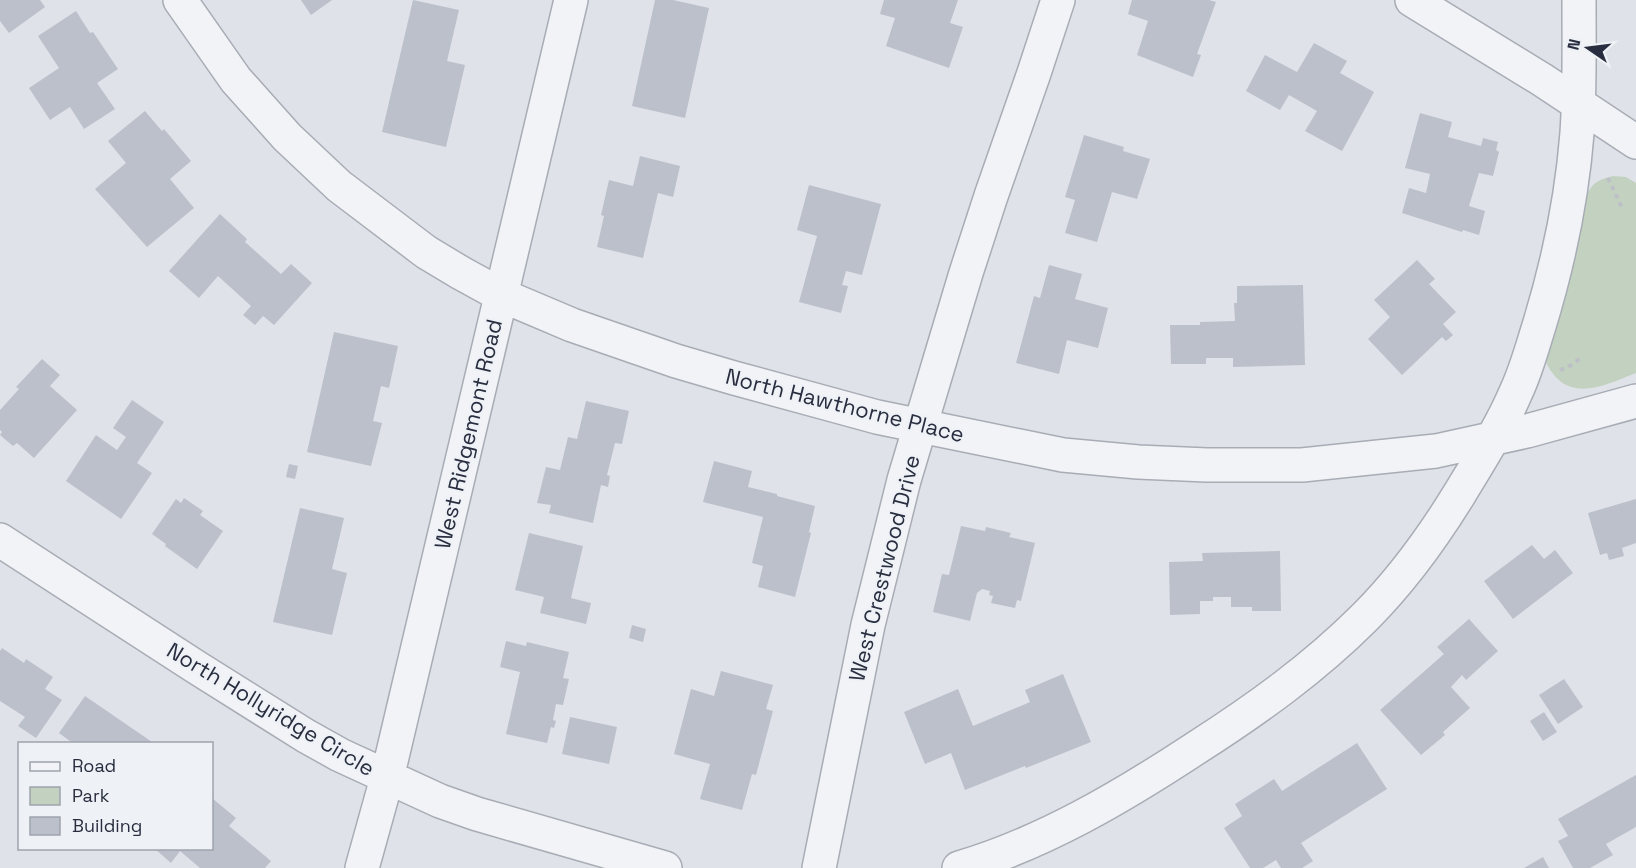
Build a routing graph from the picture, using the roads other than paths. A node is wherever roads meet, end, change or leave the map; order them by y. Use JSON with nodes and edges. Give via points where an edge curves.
{"nodes":[{"id":1,"x":180,"y":0,"type":"edge"},
{"id":2,"x":571,"y":0,"type":"edge"},
{"id":3,"x":1058,"y":0,"type":"edge"},
{"id":4,"x":1412,"y":0,"type":"edge"},
{"id":5,"x":1579,"y":0,"type":"edge"},
{"id":6,"x":1579,"y":104,"type":"junction"},
{"id":7,"x":1636,"y":142,"type":"edge"},
{"id":8,"x":501,"y":294,"type":"junction"},
{"id":9,"x":1636,"y":401,"type":"edge"},
{"id":10,"x":919,"y":427,"type":"junction"},
{"id":11,"x":1492,"y":440,"type":"junction"},
{"id":12,"x":0,"y":540,"type":"edge"},
{"id":13,"x":387,"y":778,"type":"junction"},
{"id":14,"x":362,"y":868,"type":"edge"},
{"id":15,"x":665,"y":868,"type":"edge"},
{"id":16,"x":819,"y":868,"type":"edge"},
{"id":17,"x":959,"y":868,"type":"edge"}],
"edges":[{"from":1,"to":8,"type":"street","name":"North Hawthorne Place","via":[[243,87],[311,161],[426,252]]},
{"from":2,"to":8,"type":"street","name":"West Ridgemont Road"},
{"from":3,"to":10,"type":"street","name":"West Crestwood Drive","via":[[963,282]]},
{"from":4,"to":6,"type":"street"},
{"from":5,"to":6,"type":"street"},
{"from":6,"to":7,"type":"street"},
{"from":6,"to":11,"type":"street","via":[[1573,172],[1551,285],[1526,368]]},
{"from":8,"to":10,"type":"street","name":"North Hawthorne Place","via":[[606,338],[676,361]]},
{"from":8,"to":13,"type":"street","name":"West Ridgemont Road"},
{"from":9,"to":11,"type":"street","name":"North Hawthorne Place"},
{"from":10,"to":11,"type":"street","name":"North Hawthorne Place","via":[[1063,455],[1229,466],[1302,465],[1436,452]]},
{"from":10,"to":16,"type":"street","name":"West Crestwood Drive","via":[[870,617]]},
{"from":11,"to":17,"type":"street","via":[[1439,526],[1393,586],[1364,618],[1299,676],[1180,759],[1092,811],[1015,849]]},
{"from":12,"to":13,"type":"street","name":"North Hollyridge Circle","via":[[306,736]]},
{"from":13,"to":14,"type":"street","name":"West Ridgemont Road"},
{"from":13,"to":15,"type":"street","name":"North Hollyridge Circle","via":[[501,822]]}]}
